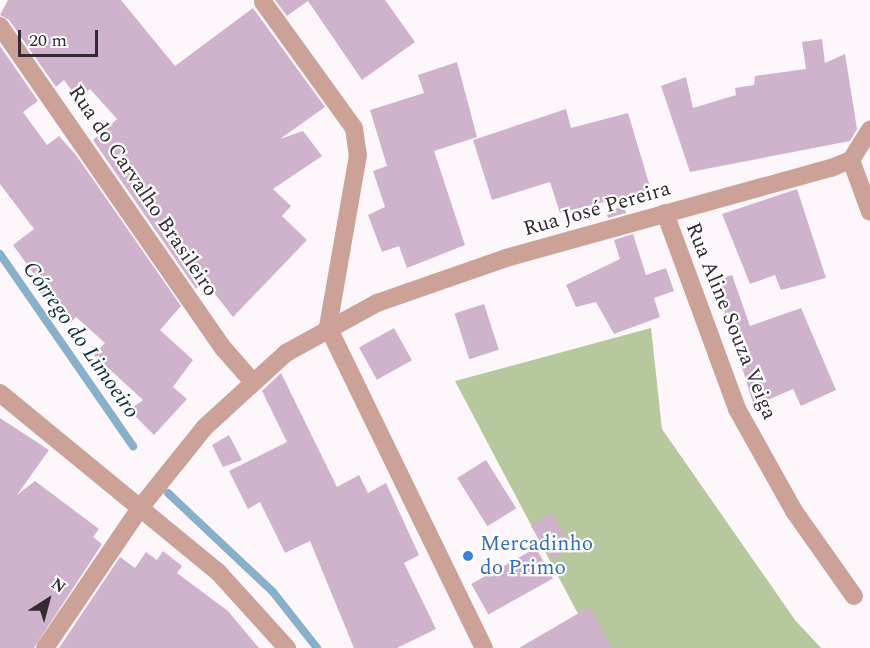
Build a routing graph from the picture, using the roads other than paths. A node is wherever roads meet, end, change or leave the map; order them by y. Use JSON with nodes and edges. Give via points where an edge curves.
{"nodes":[{"id":1,"x":263,"y":2,"type":"dead end"},
{"id":2,"x":0,"y":26,"type":"edge"},
{"id":3,"x":870,"y":130,"type":"edge"},
{"id":4,"x":850,"y":160,"type":"junction"},
{"id":5,"x":870,"y":212,"type":"edge"},
{"id":6,"x":665,"y":213,"type":"junction"},
{"id":7,"x":328,"y":327,"type":"junction"},
{"id":8,"x":251,"y":380,"type":"junction"},
{"id":9,"x":0,"y":393,"type":"edge"},
{"id":10,"x":140,"y":508,"type":"junction"},
{"id":11,"x":854,"y":596,"type":"dead end"},
{"id":12,"x":45,"y":648,"type":"edge"},
{"id":13,"x":287,"y":648,"type":"edge"},
{"id":14,"x":484,"y":648,"type":"edge"}],
"edges":[{"from":1,"to":7,"type":"street","via":[[354,128],[358,155]]},
{"from":2,"to":8,"type":"street","name":"Rua do Carvalho Brasileiro","via":[[224,349]]},
{"from":3,"to":4,"type":"street"},
{"from":4,"to":5,"type":"street"},
{"from":4,"to":6,"type":"street","name":"Rua José Pereira"},
{"from":6,"to":7,"type":"street","name":"Rua José Pereira","via":[[506,258],[377,303]]},
{"from":6,"to":11,"type":"street","name":"Rua Aline Souza Veiga","via":[[737,409],[794,511]]},
{"from":7,"to":8,"type":"street","name":"Rua José Pereira"},
{"from":7,"to":14,"type":"street"},
{"from":8,"to":10,"type":"street","name":"Rua José Pereira"},
{"from":9,"to":10,"type":"street"},
{"from":10,"to":12,"type":"street","name":"Rua José Pereira"},
{"from":10,"to":13,"type":"street","via":[[218,572]]}]}
